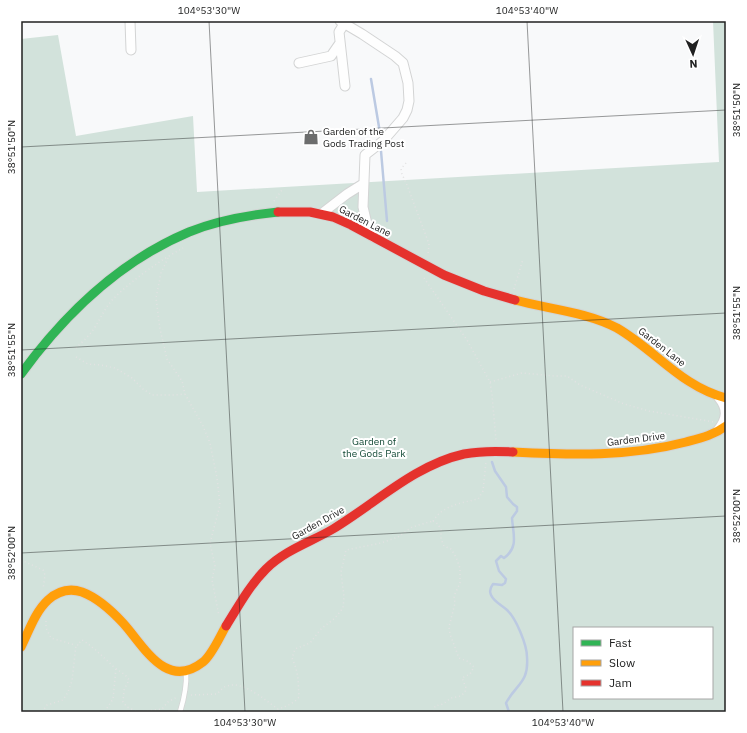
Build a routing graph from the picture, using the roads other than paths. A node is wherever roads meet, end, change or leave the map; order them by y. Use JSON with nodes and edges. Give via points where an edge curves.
{"nodes":[{"id":1,"x":130,"y":21,"type":"edge"},
{"id":2,"x":342,"y":22,"type":"edge"},
{"id":3,"x":340,"y":43,"type":"junction"},
{"id":4,"x":131,"y":50,"type":"dead end"},
{"id":5,"x":300,"y":63,"type":"dead end"},
{"id":6,"x":345,"y":86,"type":"dead end"},
{"id":7,"x":363,"y":184,"type":"junction"},
{"id":8,"x":321,"y":214,"type":"junction"},
{"id":9,"x":372,"y":237,"type":"junction"},
{"id":10,"x":21,"y":374,"type":"edge"},
{"id":11,"x":722,"y":398,"type":"edge"},
{"id":12,"x":722,"y":427,"type":"edge"},
{"id":13,"x":21,"y":647,"type":"edge"},
{"id":14,"x":186,"y":671,"type":"junction"},
{"id":15,"x":180,"y":712,"type":"edge"}],
"edges":[{"from":1,"to":4,"type":"street"},
{"from":2,"to":3,"type":"street","via":[[339,32]]},
{"from":2,"to":7,"type":"street","via":[[403,63],[409,90],[407,110],[403,118],[383,141],[365,155]]},
{"from":3,"to":5,"type":"street","via":[[331,56]]},
{"from":3,"to":6,"type":"street"},
{"from":7,"to":8,"type":"street"},
{"from":7,"to":9,"type":"street","via":[[363,211]]},
{"from":8,"to":9,"type":"street","name":"Garden Lane","via":[[346,222]]},
{"from":8,"to":10,"type":"street","name":"Garden Lane","via":[[282,210],[251,215],[204,227],[162,245],[108,281],[56,330]]},
{"from":9,"to":11,"type":"street","name":"Garden Lane","via":[[473,287],[594,318],[612,325],[686,380]]},
{"from":11,"to":12,"type":"street","name":"Garden Lane","via":[[725,410]]},
{"from":12,"to":14,"type":"street","name":"Garden Drive","via":[[706,436],[678,444],[620,453],[489,452],[464,454],[431,465],[332,530],[296,548],[266,569],[250,587],[204,661]]},
{"from":13,"to":14,"type":"street","via":[[40,609],[48,600],[56,592],[78,590],[94,597],[124,624],[154,662],[174,671]]},
{"from":14,"to":15,"type":"lane","via":[[187,683]]}]}
